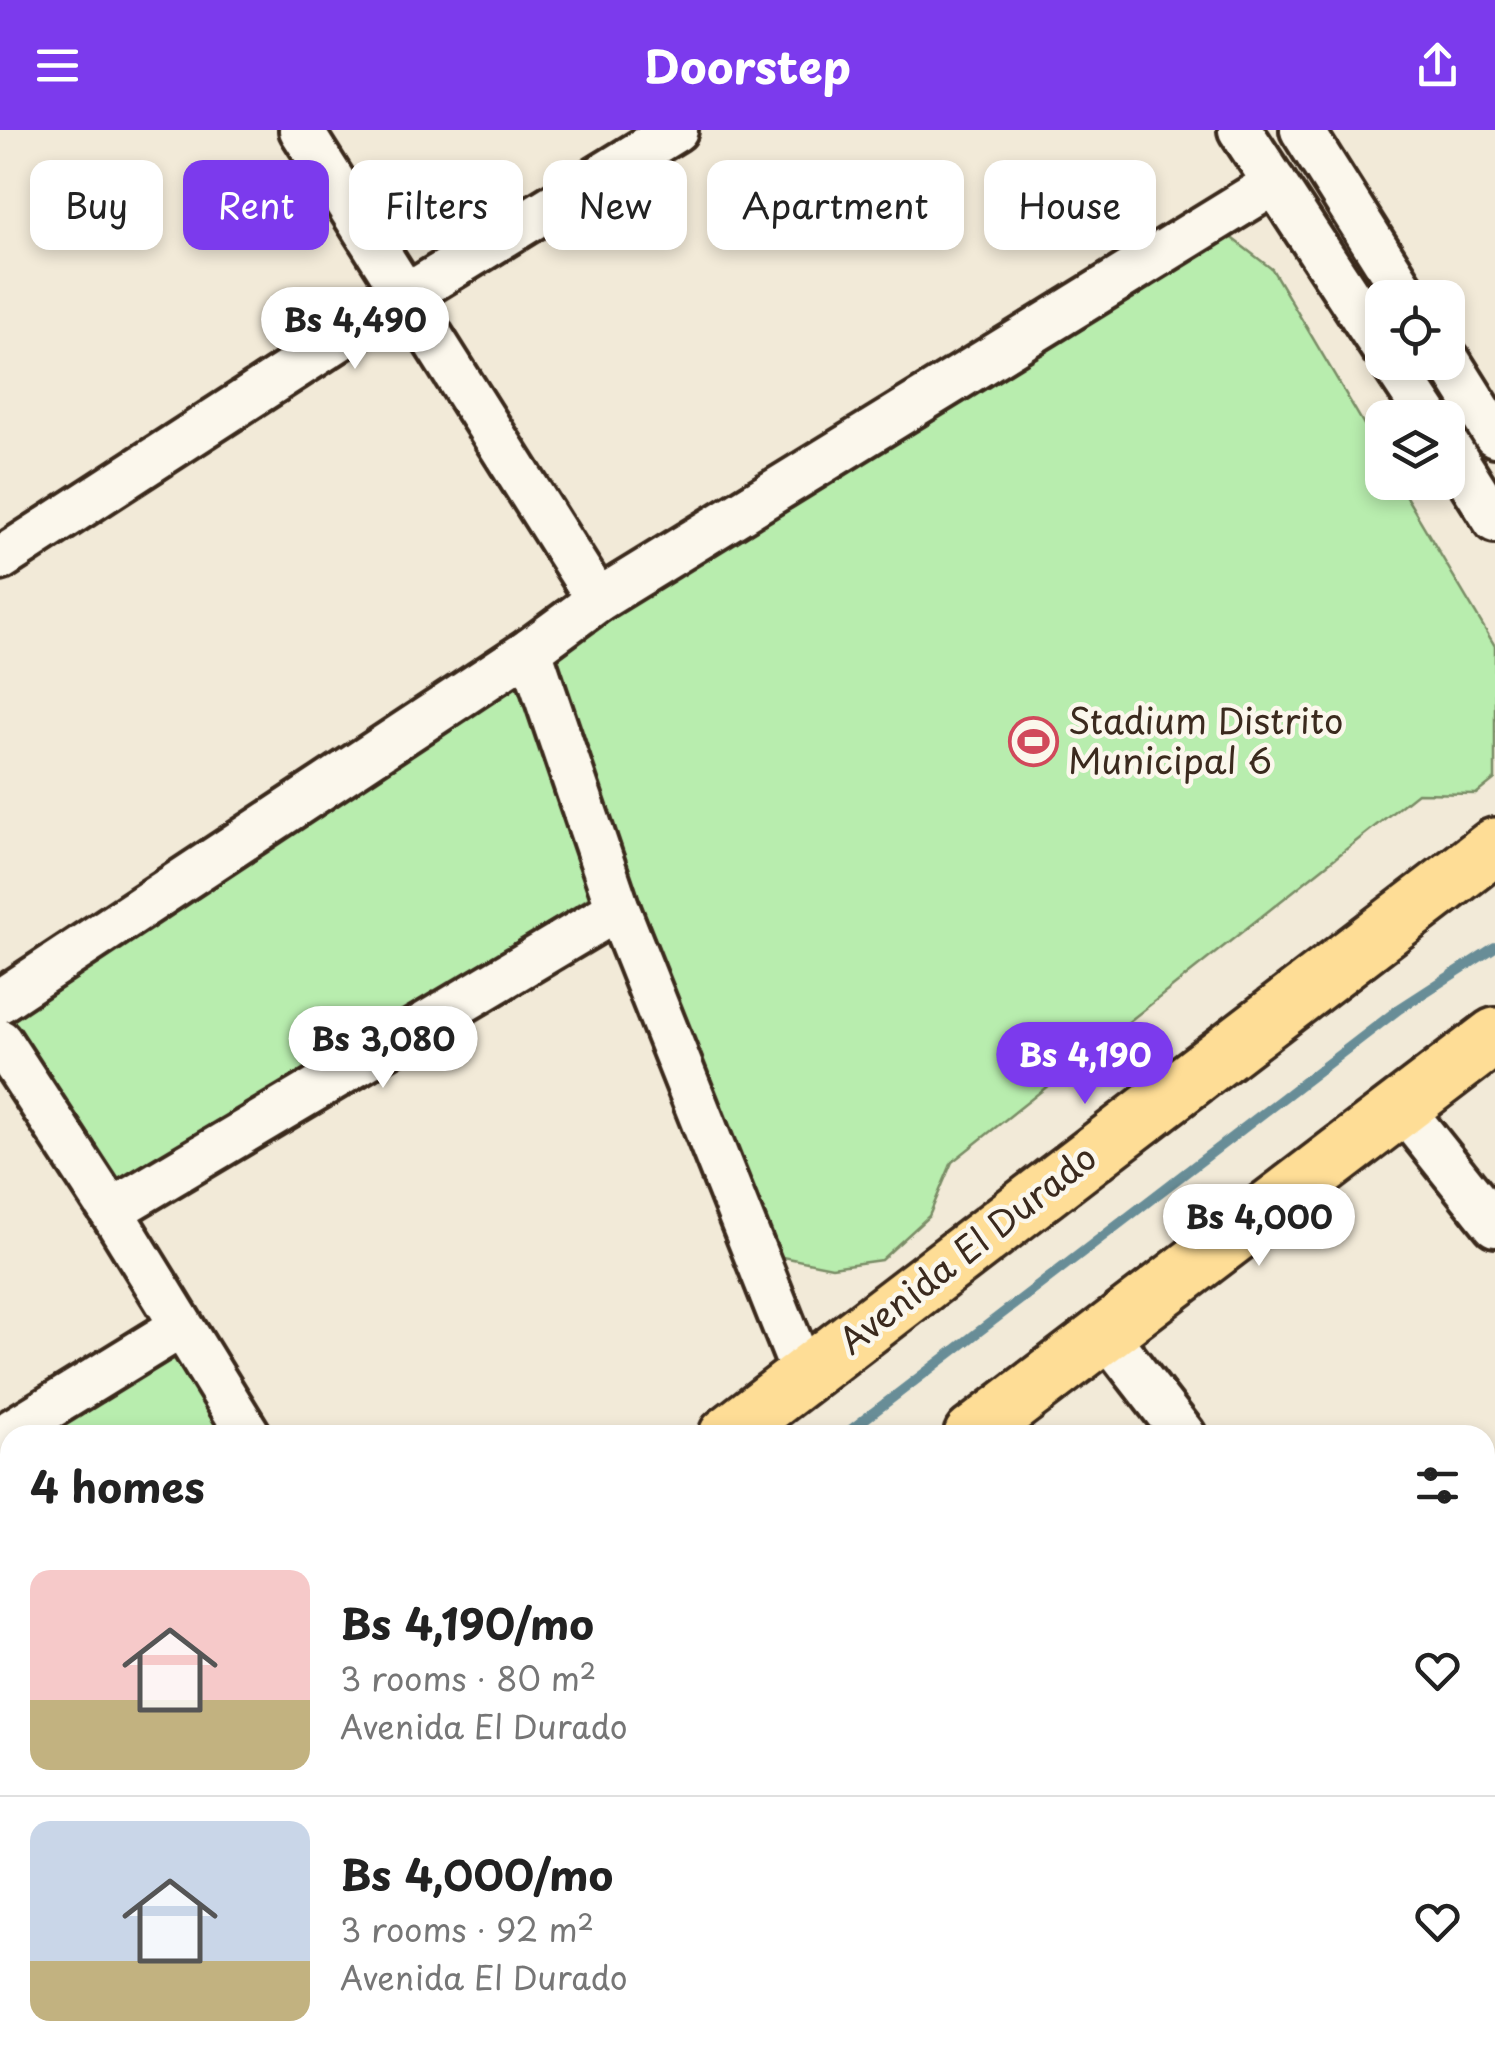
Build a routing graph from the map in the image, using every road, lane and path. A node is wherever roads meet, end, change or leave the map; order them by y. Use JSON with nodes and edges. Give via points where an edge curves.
{"nodes":[{"id":1,"x":301,"y":130,"type":"edge"},
{"id":2,"x":676,"y":130,"type":"edge"},
{"id":3,"x":1240,"y":130,"type":"edge"},
{"id":4,"x":1302,"y":130,"type":"edge"},
{"id":5,"x":1331,"y":176,"type":"junction"},
{"id":6,"x":1281,"y":193,"type":"junction"},
{"id":7,"x":1397,"y":280,"type":"edge"},
{"id":8,"x":406,"y":296,"type":"junction"},
{"id":9,"x":1365,"y":322,"type":"edge"},
{"id":10,"x":1461,"y":380,"type":"edge"},
{"id":11,"x":1495,"y":434,"type":"edge"},
{"id":12,"x":1465,"y":473,"type":"edge"},
{"id":13,"x":1495,"y":520,"type":"edge"},
{"id":14,"x":0,"y":559,"type":"edge"},
{"id":15,"x":598,"y":600,"type":"junction"},
{"id":16,"x":530,"y":650,"type":"junction"},
{"id":17,"x":1495,"y":846,"type":"edge"},
{"id":18,"x":618,"y":909,"type":"junction"},
{"id":19,"x":0,"y":1002,"type":"edge"},
{"id":20,"x":1495,"y":1036,"type":"edge"},
{"id":21,"x":0,"y":1041,"type":"edge"},
{"id":22,"x":1402,"y":1107,"type":"junction"},
{"id":23,"x":111,"y":1211,"type":"junction"},
{"id":24,"x":1495,"y":1225,"type":"edge"},
{"id":25,"x":180,"y":1327,"type":"junction"},
{"id":26,"x":1106,"y":1333,"type":"junction"},
{"id":27,"x":804,"y":1376,"type":"junction"},
{"id":28,"x":21,"y":1425,"type":"edge"},
{"id":29,"x":243,"y":1425,"type":"edge"},
{"id":30,"x":740,"y":1425,"type":"edge"},
{"id":31,"x":985,"y":1425,"type":"edge"},
{"id":32,"x":1176,"y":1425,"type":"edge"}],
"edges":[{"from":1,"to":8,"type":"street"},
{"from":2,"to":8,"type":"street"},
{"from":3,"to":6,"type":"street"},
{"from":4,"to":5,"type":"street"},
{"from":5,"to":6,"type":"street"},
{"from":5,"to":7,"type":"street"},
{"from":6,"to":9,"type":"street"},
{"from":6,"to":15,"type":"street"},
{"from":8,"to":14,"type":"street"},
{"from":8,"to":15,"type":"street"},
{"from":10,"to":11,"type":"street"},
{"from":12,"to":13,"type":"street"},
{"from":15,"to":16,"type":"street"},
{"from":16,"to":18,"type":"street"},
{"from":16,"to":19,"type":"street"},
{"from":17,"to":27,"type":"main road","name":"Avenida El Durado"},
{"from":18,"to":23,"type":"street"},
{"from":18,"to":27,"type":"street"},
{"from":20,"to":22,"type":"main road"},
{"from":21,"to":23,"type":"street"},
{"from":22,"to":24,"type":"street"},
{"from":22,"to":26,"type":"main road"},
{"from":23,"to":25,"type":"street"},
{"from":25,"to":28,"type":"street"},
{"from":25,"to":29,"type":"street"},
{"from":26,"to":31,"type":"main road"},
{"from":26,"to":32,"type":"street"},
{"from":27,"to":30,"type":"main road","name":"Avenida El Durado"}]}
